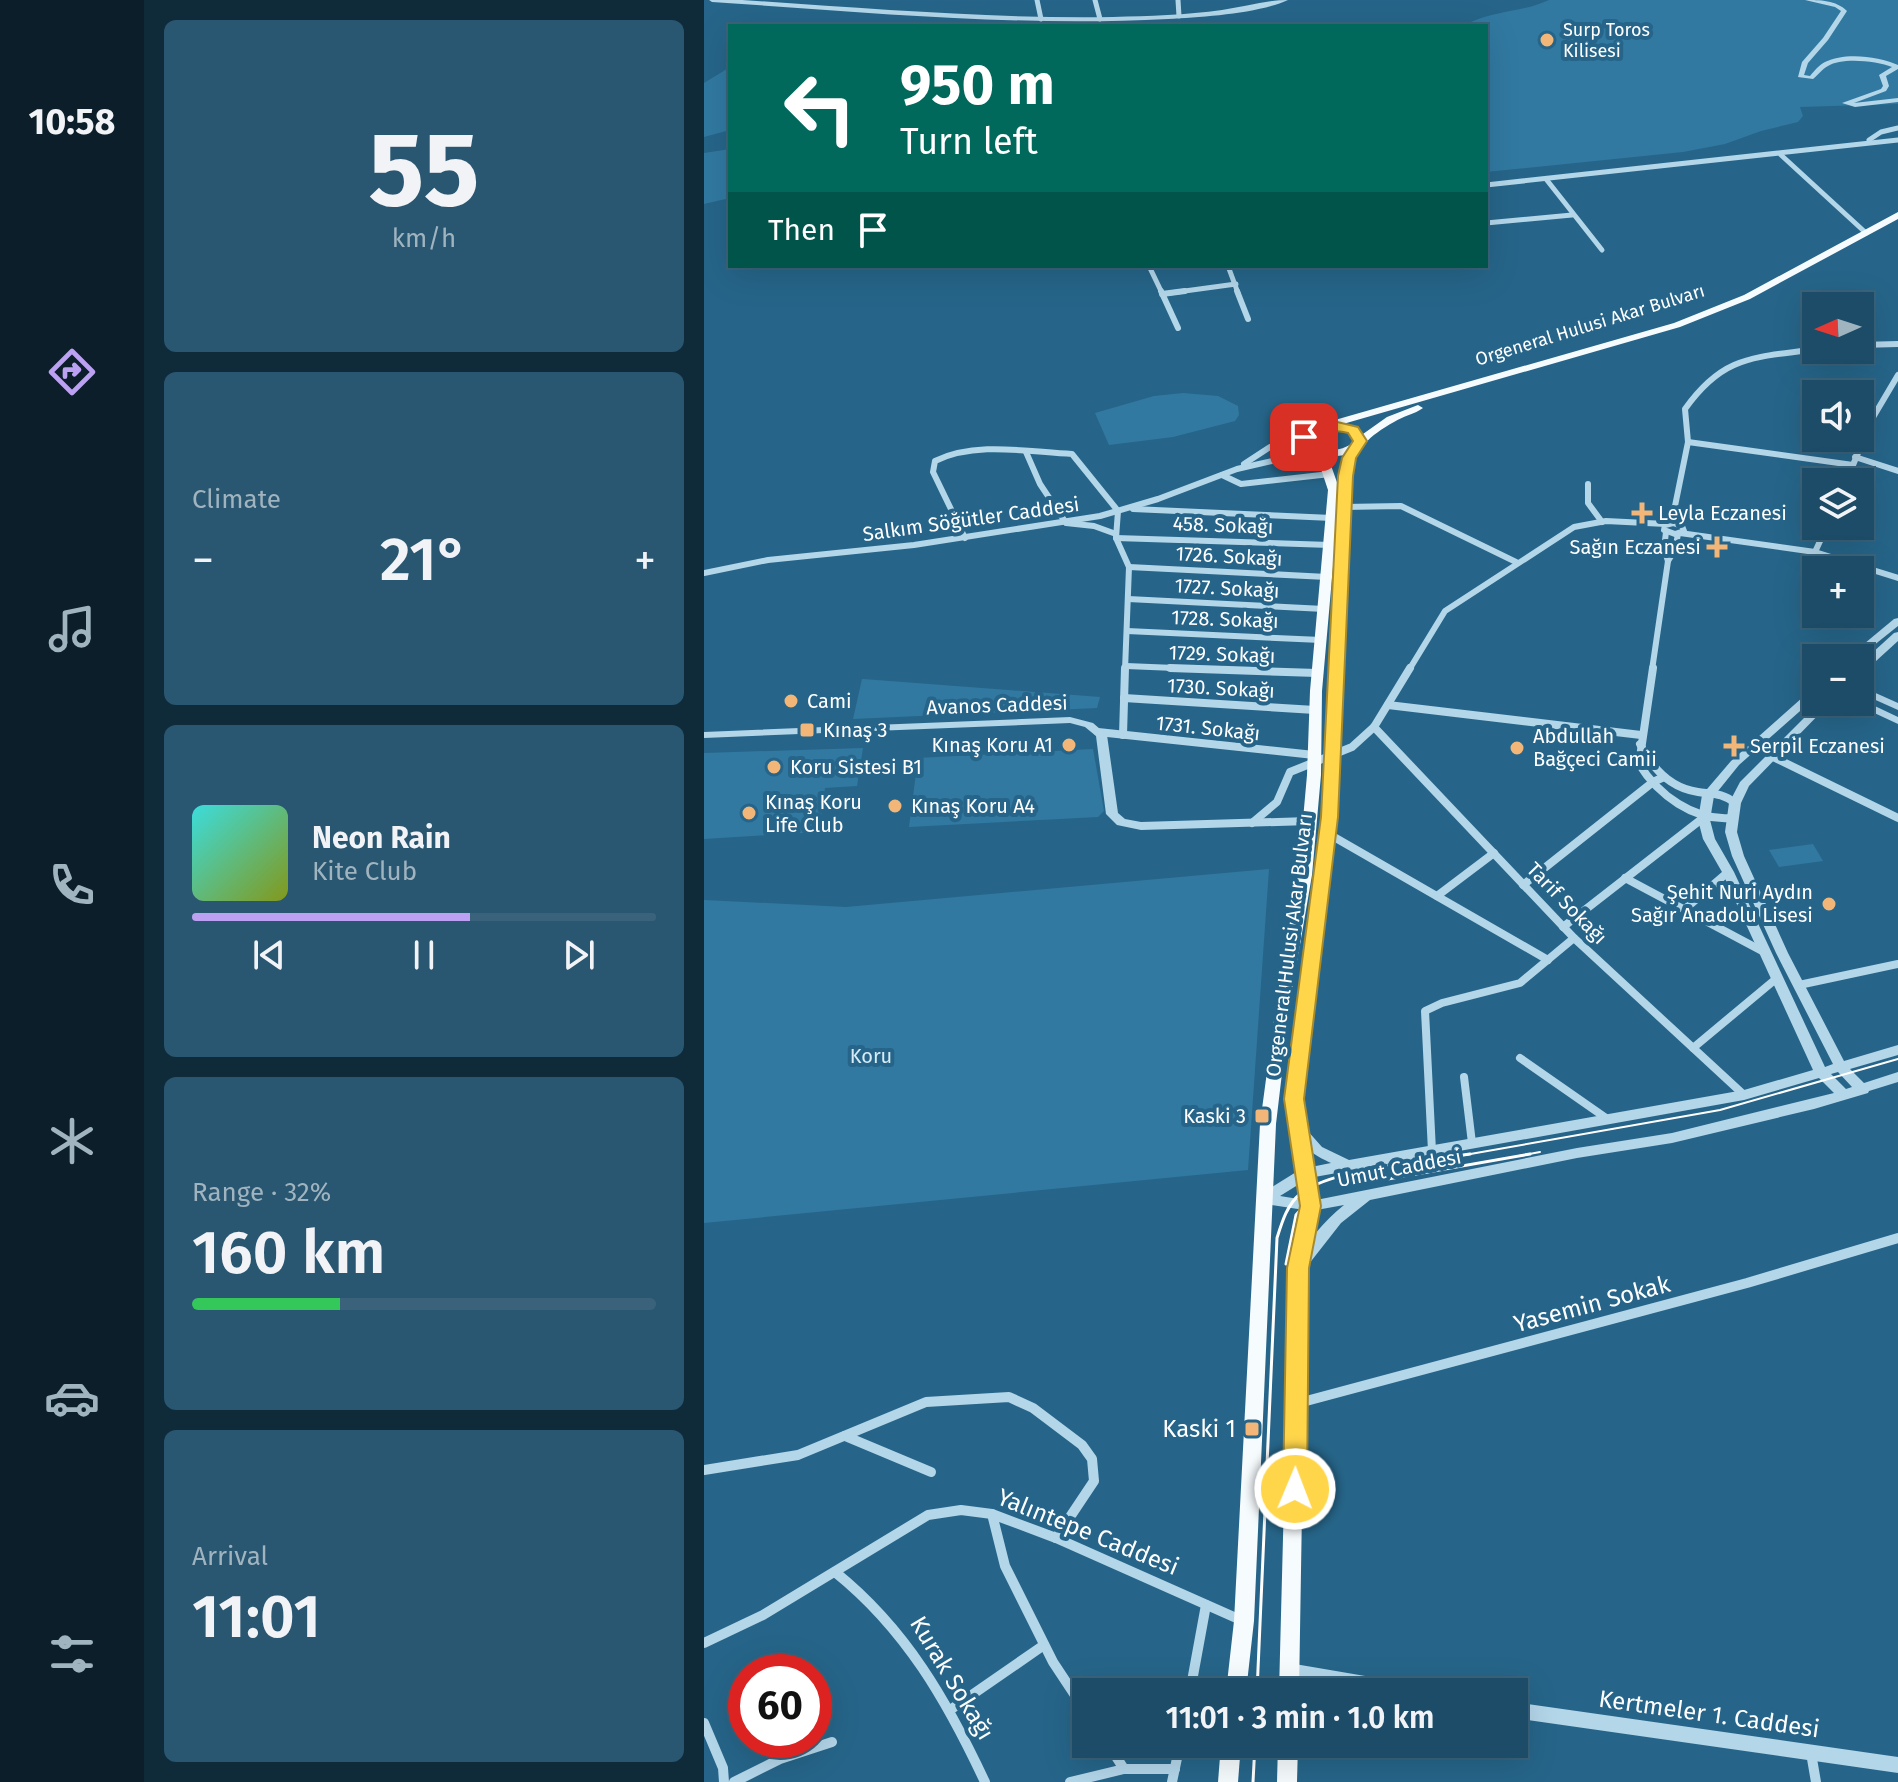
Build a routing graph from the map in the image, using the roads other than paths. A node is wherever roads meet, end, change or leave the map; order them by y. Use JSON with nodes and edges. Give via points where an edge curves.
{"nodes":[{"id":1,"x":712,"y":0,"type":"edge"},
{"id":2,"x":1037,"y":0,"type":"edge"},
{"id":3,"x":1095,"y":0,"type":"edge"},
{"id":4,"x":1178,"y":0,"type":"edge"},
{"id":5,"x":1285,"y":0,"type":"edge"},
{"id":6,"x":1808,"y":0,"type":"edge"},
{"id":7,"x":750,"y":1,"type":"edge"},
{"id":8,"x":1179,"y":16,"type":"junction"},
{"id":9,"x":1041,"y":19,"type":"junction"},
{"id":10,"x":1100,"y":19,"type":"junction"},
{"id":11,"x":1898,"y":100,"type":"edge"},
{"id":12,"x":1898,"y":128,"type":"edge"},
{"id":13,"x":1898,"y":140,"type":"edge"},
{"id":14,"x":1865,"y":143,"type":"junction"},
{"id":15,"x":1781,"y":155,"type":"junction"},
{"id":16,"x":1546,"y":179,"type":"junction"},
{"id":17,"x":1488,"y":185,"type":"edge"},
{"id":18,"x":1572,"y":215,"type":"junction"},
{"id":19,"x":1898,"y":215,"type":"edge"},
{"id":20,"x":1488,"y":223,"type":"edge"},
{"id":21,"x":1898,"y":225,"type":"edge"},
{"id":22,"x":1866,"y":233,"type":"junction"},
{"id":23,"x":1602,"y":250,"type":"dead end"},
{"id":24,"x":1150,"y":268,"type":"edge"},
{"id":25,"x":1229,"y":268,"type":"edge"},
{"id":26,"x":1236,"y":284,"type":"junction"},
{"id":27,"x":1162,"y":294,"type":"junction"},
{"id":28,"x":1248,"y":319,"type":"dead end"},
{"id":29,"x":1178,"y":328,"type":"dead end"},
{"id":30,"x":1898,"y":344,"type":"edge"},
{"id":31,"x":1874,"y":345,"type":"edge"},
{"id":32,"x":1802,"y":351,"type":"edge"},
{"id":33,"x":1898,"y":375,"type":"edge"},
{"id":34,"x":1325,"y":426,"type":"junction"},
{"id":35,"x":1307,"y":433,"type":"junction"},
{"id":36,"x":1688,"y":442,"type":"junction"},
{"id":37,"x":1359,"y":443,"type":"junction"},
{"id":38,"x":1026,"y":452,"type":"junction"},
{"id":39,"x":1319,"y":452,"type":"junction"},
{"id":40,"x":1854,"y":461,"type":"junction"},
{"id":41,"x":1851,"y":468,"type":"edge"},
{"id":42,"x":1237,"y":469,"type":"junction"},
{"id":43,"x":1898,"y":471,"type":"edge"},
{"id":44,"x":1330,"y":474,"type":"junction"},
{"id":45,"x":1222,"y":475,"type":"junction"},
{"id":46,"x":1588,"y":484,"type":"dead end"},
{"id":47,"x":1675,"y":506,"type":"junction"},
{"id":48,"x":1122,"y":510,"type":"junction"},
{"id":49,"x":1338,"y":513,"type":"junction"},
{"id":50,"x":1602,"y":522,"type":"junction"},
{"id":51,"x":1066,"y":523,"type":"junction"},
{"id":52,"x":1666,"y":528,"type":"junction"},
{"id":53,"x":1681,"y":530,"type":"junction"},
{"id":54,"x":1116,"y":536,"type":"junction"},
{"id":55,"x":965,"y":538,"type":"junction"},
{"id":56,"x":1821,"y":540,"type":"edge"},
{"id":57,"x":1330,"y":545,"type":"junction"},
{"id":58,"x":1815,"y":552,"type":"junction"},
{"id":59,"x":1668,"y":561,"type":"junction"},
{"id":60,"x":1516,"y":562,"type":"junction"},
{"id":61,"x":1129,"y":567,"type":"junction"},
{"id":62,"x":704,"y":573,"type":"edge"},
{"id":63,"x":1327,"y":577,"type":"junction"},
{"id":64,"x":1898,"y":578,"type":"edge"},
{"id":65,"x":1128,"y":599,"type":"junction"},
{"id":66,"x":1324,"y":609,"type":"junction"},
{"id":67,"x":1898,"y":621,"type":"edge"},
{"id":68,"x":1127,"y":631,"type":"junction"},
{"id":69,"x":1898,"y":635,"type":"edge"},
{"id":70,"x":1321,"y":640,"type":"junction"},
{"id":71,"x":1869,"y":644,"type":"edge"},
{"id":72,"x":1874,"y":657,"type":"edge"},
{"id":73,"x":1126,"y":666,"type":"junction"},
{"id":74,"x":1317,"y":673,"type":"junction"},
{"id":75,"x":1874,"y":696,"type":"edge"},
{"id":76,"x":1124,"y":698,"type":"junction"},
{"id":77,"x":1802,"y":703,"type":"edge"},
{"id":78,"x":1388,"y":705,"type":"junction"},
{"id":79,"x":1898,"y":707,"type":"edge"},
{"id":80,"x":1874,"y":709,"type":"edge"},
{"id":81,"x":1315,"y":710,"type":"junction"},
{"id":82,"x":1812,"y":716,"type":"edge"},
{"id":83,"x":1898,"y":721,"type":"edge"},
{"id":84,"x":1374,"y":727,"type":"junction"},
{"id":85,"x":1098,"y":732,"type":"junction"},
{"id":86,"x":704,"y":735,"type":"edge"},
{"id":87,"x":1123,"y":735,"type":"junction"},
{"id":88,"x":1641,"y":740,"type":"junction"},
{"id":89,"x":1333,"y":755,"type":"junction"},
{"id":90,"x":1771,"y":756,"type":"junction"},
{"id":91,"x":1314,"y":758,"type":"junction"},
{"id":92,"x":1664,"y":777,"type":"junction"},
{"id":93,"x":1653,"y":782,"type":"junction"},
{"id":94,"x":1710,"y":792,"type":"junction"},
{"id":95,"x":1735,"y":803,"type":"junction"},
{"id":96,"x":1703,"y":818,"type":"junction"},
{"id":97,"x":1731,"y":818,"type":"junction"},
{"id":98,"x":1898,"y":818,"type":"edge"},
{"id":99,"x":1309,"y":821,"type":"junction"},
{"id":100,"x":1252,"y":823,"type":"junction"},
{"id":101,"x":1327,"y":833,"type":"junction"},
{"id":102,"x":1494,"y":853,"type":"junction"},
{"id":103,"x":1728,"y":872,"type":"junction"},
{"id":104,"x":1625,"y":878,"type":"junction"},
{"id":105,"x":1523,"y":885,"type":"junction"},
{"id":106,"x":1437,"y":896,"type":"junction"},
{"id":107,"x":1685,"y":909,"type":"junction"},
{"id":108,"x":1563,"y":927,"type":"junction"},
{"id":109,"x":1574,"y":938,"type":"junction"},
{"id":110,"x":1765,"y":952,"type":"junction"},
{"id":111,"x":1548,"y":960,"type":"junction"},
{"id":112,"x":1898,"y":964,"type":"edge"},
{"id":113,"x":1777,"y":978,"type":"junction"},
{"id":114,"x":1799,"y":985,"type":"junction"},
{"id":115,"x":1693,"y":1048,"type":"junction"},
{"id":116,"x":1898,"y":1050,"type":"edge"},
{"id":117,"x":1520,"y":1058,"type":"dead end"},
{"id":118,"x":1841,"y":1067,"type":"junction"},
{"id":119,"x":1821,"y":1072,"type":"junction"},
{"id":120,"x":1464,"y":1077,"type":"dead end"},
{"id":121,"x":1898,"y":1077,"type":"edge"},
{"id":122,"x":1863,"y":1090,"type":"junction"},
{"id":123,"x":1744,"y":1095,"type":"junction"},
{"id":124,"x":1844,"y":1095,"type":"junction"},
{"id":125,"x":1606,"y":1118,"type":"junction"},
{"id":126,"x":1298,"y":1126,"type":"junction"},
{"id":127,"x":1472,"y":1143,"type":"junction"},
{"id":128,"x":1432,"y":1151,"type":"junction"},
{"id":129,"x":1354,"y":1166,"type":"junction"},
{"id":130,"x":1306,"y":1173,"type":"junction"},
{"id":131,"x":1373,"y":1192,"type":"junction"},
{"id":132,"x":1264,"y":1199,"type":"junction"},
{"id":133,"x":1311,"y":1206,"type":"junction"},
{"id":134,"x":1898,"y":1238,"type":"edge"},
{"id":135,"x":1298,"y":1268,"type":"junction"},
{"id":136,"x":1295,"y":1404,"type":"junction"},
{"id":137,"x":845,"y":1436,"type":"junction"},
{"id":138,"x":704,"y":1470,"type":"edge"},
{"id":139,"x":931,"y":1472,"type":"dead end"},
{"id":140,"x":992,"y":1514,"type":"junction"},
{"id":141,"x":1056,"y":1538,"type":"junction"},
{"id":142,"x":835,"y":1572,"type":"junction"},
{"id":143,"x":1206,"y":1605,"type":"junction"},
{"id":144,"x":1244,"y":1621,"type":"junction"},
{"id":145,"x":704,"y":1643,"type":"edge"},
{"id":146,"x":1044,"y":1645,"type":"junction"},
{"id":147,"x":1289,"y":1671,"type":"junction"},
{"id":148,"x":1193,"y":1678,"type":"edge"},
{"id":149,"x":1238,"y":1678,"type":"edge"},
{"id":150,"x":1289,"y":1678,"type":"edge"},
{"id":151,"x":1330,"y":1678,"type":"edge"},
{"id":152,"x":1072,"y":1690,"type":"edge"},
{"id":153,"x":950,"y":1710,"type":"junction"},
{"id":154,"x":1528,"y":1712,"type":"edge"},
{"id":155,"x":704,"y":1723,"type":"edge"},
{"id":156,"x":1811,"y":1753,"type":"junction"},
{"id":157,"x":783,"y":1758,"type":"edge"},
{"id":158,"x":1117,"y":1758,"type":"edge"},
{"id":159,"x":1230,"y":1758,"type":"edge"},
{"id":160,"x":1288,"y":1758,"type":"edge"},
{"id":161,"x":1898,"y":1765,"type":"edge"},
{"id":162,"x":1124,"y":1769,"type":"junction"},
{"id":163,"x":1174,"y":1776,"type":"edge"},
{"id":164,"x":724,"y":1782,"type":"edge"},
{"id":165,"x":734,"y":1782,"type":"edge"},
{"id":166,"x":985,"y":1782,"type":"edge"},
{"id":167,"x":1070,"y":1782,"type":"edge"},
{"id":168,"x":1228,"y":1782,"type":"edge"},
{"id":169,"x":1287,"y":1782,"type":"edge"},
{"id":170,"x":1816,"y":1782,"type":"edge"}],
"edges":[{"from":1,"to":7,"type":"street"},
{"from":2,"to":9,"type":"street"},
{"from":3,"to":10,"type":"street"},
{"from":4,"to":8,"type":"street"},
{"from":5,"to":8,"type":"street"},
{"from":6,"to":11,"type":"street","via":[[1845,10],[1800,76],[1811,78],[1836,61],[1886,61],[1897,67],[1882,75],[1884,90],[1846,102]]},
{"from":7,"to":9,"type":"street"},
{"from":8,"to":10,"type":"street"},
{"from":9,"to":10,"type":"street"},
{"from":12,"to":14,"type":"street"},
{"from":13,"to":14,"type":"street"},
{"from":14,"to":15,"type":"street"},
{"from":15,"to":16,"type":"street"},
{"from":15,"to":22,"type":"street"},
{"from":16,"to":17,"type":"street"},
{"from":16,"to":18,"type":"street"},
{"from":18,"to":20,"type":"street"},
{"from":18,"to":23,"type":"street"},
{"from":19,"to":22,"type":"main road","name":"Orgeneral Hulusi Akar Bulvarı"},
{"from":21,"to":37,"type":"main road","name":"Orgeneral Hulusi Akar Bulvarı","via":[[1762,299],[1687,331],[1410,410]]},
{"from":22,"to":34,"type":"main road","name":"Orgeneral Hulusi Akar Bulvarı","via":[[1747,297],[1677,325]]},
{"from":24,"to":27,"type":"street"},
{"from":25,"to":26,"type":"street"},
{"from":26,"to":27,"type":"street"},
{"from":26,"to":28,"type":"street"},
{"from":27,"to":29,"type":"street"},
{"from":30,"to":31,"type":"street"},
{"from":32,"to":36,"type":"street","via":[[1738,360],[1699,389],[1685,409]]},
{"from":33,"to":40,"type":"street"},
{"from":34,"to":35,"type":"main road","name":"Orgeneral Hulusi Akar Bulvarı"},
{"from":34,"to":37,"type":"main road","via":[[1347,428],[1358,434]]},
{"from":35,"to":39,"type":"main road","name":"Orgeneral Hulusi Akar Bulvarı","via":[[1304,442]]},
{"from":35,"to":42,"type":"street","name":"Salkım Söğütler Caddesi","via":[[1270,447]]},
{"from":36,"to":40,"type":"street"},
{"from":36,"to":47,"type":"street"},
{"from":37,"to":39,"type":"main road","via":[[1343,453]]},
{"from":37,"to":49,"type":"main road","name":"Orgeneral Hulusi Akar Bulvarı","via":[[1349,458]]},
{"from":38,"to":48,"type":"street","via":[[1072,454]]},
{"from":38,"to":51,"type":"street"},
{"from":38,"to":55,"type":"street","via":[[947,454],[935,461],[935,480]]},
{"from":39,"to":42,"type":"street","name":"Salkım Söğütler Caddesi"},
{"from":39,"to":44,"type":"main road","name":"Orgeneral Hulusi Akar Bulvarı"},
{"from":40,"to":41,"type":"street"},
{"from":40,"to":43,"type":"street"},
{"from":42,"to":45,"type":"street","name":"Salkım Söğütler Caddesi"},
{"from":44,"to":45,"type":"street","via":[[1241,484]]},
{"from":44,"to":49,"type":"main road","name":"Orgeneral Hulusi Akar Bulvarı"},
{"from":45,"to":48,"type":"street","name":"Salkım Söğütler Caddesi"},
{"from":46,"to":50,"type":"street","via":[[1588,503]]},
{"from":47,"to":52,"type":"street"},
{"from":47,"to":53,"type":"street"},
{"from":48,"to":49,"type":"street"},
{"from":48,"to":51,"type":"street","name":"Salkım Söğütler Caddesi"},
{"from":48,"to":54,"type":"street"},
{"from":49,"to":57,"type":"main road","name":"Orgeneral Hulusi Akar Bulvarı"},
{"from":49,"to":60,"type":"street","via":[[1401,506]]},
{"from":49,"to":89,"type":"main road","name":"Orgeneral Hulusi Akar Bulvarı"},
{"from":50,"to":52,"type":"street"},
{"from":50,"to":60,"type":"street","via":[[1574,527]]},
{"from":51,"to":54,"type":"street","name":"458. Sokağı","via":[[1094,526]]},
{"from":51,"to":55,"type":"street","name":"Salkım Söğütler Caddesi"},
{"from":52,"to":53,"type":"street"},
{"from":52,"to":59,"type":"street"},
{"from":53,"to":58,"type":"street"},
{"from":53,"to":59,"type":"street"},
{"from":54,"to":57,"type":"street","name":"458. Sokağı"},
{"from":54,"to":61,"type":"street"},
{"from":55,"to":62,"type":"street","name":"Salkım Söğütler Caddesi","via":[[783,558]]},
{"from":56,"to":58,"type":"street"},
{"from":57,"to":63,"type":"main road","name":"Orgeneral Hulusi Akar Bulvarı"},
{"from":58,"to":64,"type":"street"},
{"from":59,"to":88,"type":"street"},
{"from":60,"to":78,"type":"street","via":[[1445,611]]},
{"from":61,"to":63,"type":"street","name":"1726. Sokağı"},
{"from":61,"to":65,"type":"street"},
{"from":63,"to":66,"type":"main road","name":"Orgeneral Hulusi Akar Bulvarı"},
{"from":65,"to":66,"type":"street","name":"1727. Sokağı"},
{"from":65,"to":68,"type":"street"},
{"from":66,"to":70,"type":"main road","name":"Orgeneral Hulusi Akar Bulvarı"},
{"from":67,"to":71,"type":"street"},
{"from":68,"to":70,"type":"street","name":"1728. Sokağı"},
{"from":68,"to":73,"type":"street"},
{"from":69,"to":72,"type":"street"},
{"from":70,"to":74,"type":"main road","name":"Orgeneral Hulusi Akar Bulvarı"},
{"from":73,"to":74,"type":"street","name":"1729. Sokağı"},
{"from":73,"to":76,"type":"street"},
{"from":74,"to":81,"type":"main road","name":"Orgeneral Hulusi Akar Bulvarı"},
{"from":75,"to":79,"type":"street"},
{"from":76,"to":81,"type":"street","name":"1730. Sokağı"},
{"from":76,"to":87,"type":"street"},
{"from":77,"to":94,"type":"street"},
{"from":78,"to":84,"type":"street"},
{"from":78,"to":88,"type":"street"},
{"from":80,"to":83,"type":"street"},
{"from":81,"to":91,"type":"main road","name":"Orgeneral Hulusi Akar Bulvarı"},
{"from":82,"to":90,"type":"street"},
{"from":84,"to":89,"type":"street","via":[[1352,747]]},
{"from":84,"to":102,"type":"street","name":"Tarif Sokağı"},
{"from":85,"to":86,"type":"street","name":"Avanos Caddesi","via":[[1063,719]]},
{"from":85,"to":87,"type":"street","name":"1731. Sokağı"},
{"from":85,"to":100,"type":"street","via":[[1117,819],[1141,826]]},
{"from":87,"to":91,"type":"street","name":"1731. Sokağı"},
{"from":88,"to":92,"type":"street","via":[[1648,759]]},
{"from":88,"to":93,"type":"street","via":[[1639,764]]},
{"from":89,"to":91,"type":"street"},
{"from":89,"to":101,"type":"main road","name":"Orgeneral Hulusi Akar Bulvarı"},
{"from":90,"to":95,"type":"street","via":[[1751,775]]},
{"from":90,"to":98,"type":"street"},
{"from":91,"to":99,"type":"main road","name":"Orgeneral Hulusi Akar Bulvarı"},
{"from":91,"to":100,"type":"street","via":[[1290,772],[1284,796]]},
{"from":92,"to":93,"type":"street"},
{"from":92,"to":94,"type":"street","via":[[1686,790]]},
{"from":93,"to":96,"type":"street"},
{"from":93,"to":105,"type":"street"},
{"from":94,"to":95,"type":"street"},
{"from":94,"to":96,"type":"street"},
{"from":95,"to":97,"type":"street"},
{"from":96,"to":97,"type":"street"},
{"from":96,"to":103,"type":"street"},
{"from":96,"to":104,"type":"street"},
{"from":97,"to":114,"type":"street","via":[[1738,856]]},
{"from":99,"to":100,"type":"street"},
{"from":99,"to":132,"type":"main road","name":"Orgeneral Hulusi Akar Bulvarı","via":[[1268,1124]]},
{"from":101,"to":106,"type":"street"},
{"from":101,"to":126,"type":"main road","name":"Orgeneral Hulusi Akar Bulvarı","via":[[1294,1099]]},
{"from":102,"to":105,"type":"street","name":"Tarif Sokağı"},
{"from":102,"to":106,"type":"street"},
{"from":103,"to":107,"type":"street"},
{"from":103,"to":110,"type":"street"},
{"from":104,"to":107,"type":"street"},
{"from":104,"to":108,"type":"street"},
{"from":105,"to":108,"type":"street","name":"Tarif Sokağı"},
{"from":106,"to":111,"type":"street"},
{"from":107,"to":110,"type":"street"},
{"from":108,"to":109,"type":"street","name":"Tarif Sokağı"},
{"from":109,"to":111,"type":"street"},
{"from":109,"to":115,"type":"street","name":"Tarif Sokağı"},
{"from":110,"to":113,"type":"street"},
{"from":111,"to":128,"type":"street","via":[[1509,987],[1436,1003],[1425,1011]]},
{"from":112,"to":114,"type":"street"},
{"from":113,"to":115,"type":"street"},
{"from":113,"to":119,"type":"street"},
{"from":114,"to":118,"type":"street"},
{"from":115,"to":123,"type":"street","name":"Tarif Sokağı"},
{"from":116,"to":118,"type":"street","name":"Umut Caddesi"},
{"from":117,"to":125,"type":"street"},
{"from":118,"to":119,"type":"street","name":"Umut Caddesi"},
{"from":118,"to":122,"type":"street"},
{"from":119,"to":123,"type":"street","name":"Umut Caddesi"},
{"from":119,"to":124,"type":"street"},
{"from":120,"to":127,"type":"street"},
{"from":121,"to":122,"type":"street","name":"Umut Caddesi"},
{"from":122,"to":124,"type":"street","name":"Umut Caddesi"},
{"from":123,"to":125,"type":"street","name":"Umut Caddesi"},
{"from":124,"to":131,"type":"street","name":"Umut Caddesi","via":[[1672,1138]]},
{"from":125,"to":127,"type":"street","name":"Umut Caddesi"},
{"from":126,"to":129,"type":"street","via":[[1317,1151]]},
{"from":126,"to":130,"type":"main road","name":"Orgeneral Hulusi Akar Bulvarı"},
{"from":127,"to":128,"type":"street","name":"Umut Caddesi"},
{"from":128,"to":129,"type":"street","name":"Umut Caddesi"},
{"from":129,"to":130,"type":"street","name":"Umut Caddesi"},
{"from":130,"to":132,"type":"street","name":"Umut Caddesi"},
{"from":130,"to":133,"type":"main road","name":"Orgeneral Hulusi Akar Bulvarı"},
{"from":131,"to":133,"type":"street","name":"Umut Caddesi"},
{"from":131,"to":135,"type":"street","via":[[1338,1216]]},
{"from":132,"to":133,"type":"street","name":"Umut Caddesi"},
{"from":132,"to":144,"type":"main road","name":"Orgeneral Hulusi Akar Bulvarı"},
{"from":133,"to":135,"type":"main road","name":"Orgeneral Hulusi Akar Bulvarı"},
{"from":134,"to":136,"type":"street","name":"Yasemin Sokak"},
{"from":135,"to":136,"type":"main road","name":"Orgeneral Hulusi Akar Bulvarı"},
{"from":136,"to":147,"type":"main road","name":"Orgeneral Hulusi Akar Bulvarı"},
{"from":137,"to":138,"type":"street","via":[[779,1460]]},
{"from":137,"to":139,"type":"street"},
{"from":137,"to":141,"type":"street","via":[[939,1400],[999,1396],[1027,1403],[1082,1445],[1094,1467],[1094,1481]]},
{"from":140,"to":141,"type":"street","name":"Yalıntepe Caddesi"},
{"from":140,"to":142,"type":"street","name":"Yalıntepe Caddesi","via":[[935,1513]]},
{"from":140,"to":146,"type":"street","via":[[1005,1566]]},
{"from":141,"to":143,"type":"street","name":"Yalıntepe Caddesi"},
{"from":142,"to":145,"type":"street","name":"Yalıntepe Caddesi"},
{"from":142,"to":153,"type":"street","name":"Kurak Sokağı","via":[[904,1636]]},
{"from":143,"to":144,"type":"street","name":"Yalıntepe Caddesi"},
{"from":143,"to":148,"type":"street"},
{"from":144,"to":149,"type":"main road","name":"Orgeneral Hulusi Akar Bulvarı"},
{"from":146,"to":152,"type":"street"},
{"from":146,"to":153,"type":"street"},
{"from":147,"to":150,"type":"main road","name":"Orgeneral Hulusi Akar Bulvarı"},
{"from":147,"to":151,"type":"street"},
{"from":153,"to":166,"type":"street","name":"Kurak Sokağı"},
{"from":154,"to":156,"type":"street","name":"Kertmeler 1. Caddesi"},
{"from":155,"to":164,"type":"street"},
{"from":156,"to":161,"type":"street","name":"Kertmeler 1. Caddesi"},
{"from":156,"to":170,"type":"street"},
{"from":157,"to":165,"type":"street"},
{"from":158,"to":162,"type":"street"},
{"from":159,"to":168,"type":"main road"},
{"from":160,"to":169,"type":"main road"},
{"from":162,"to":163,"type":"street"},
{"from":162,"to":167,"type":"street"}]}
